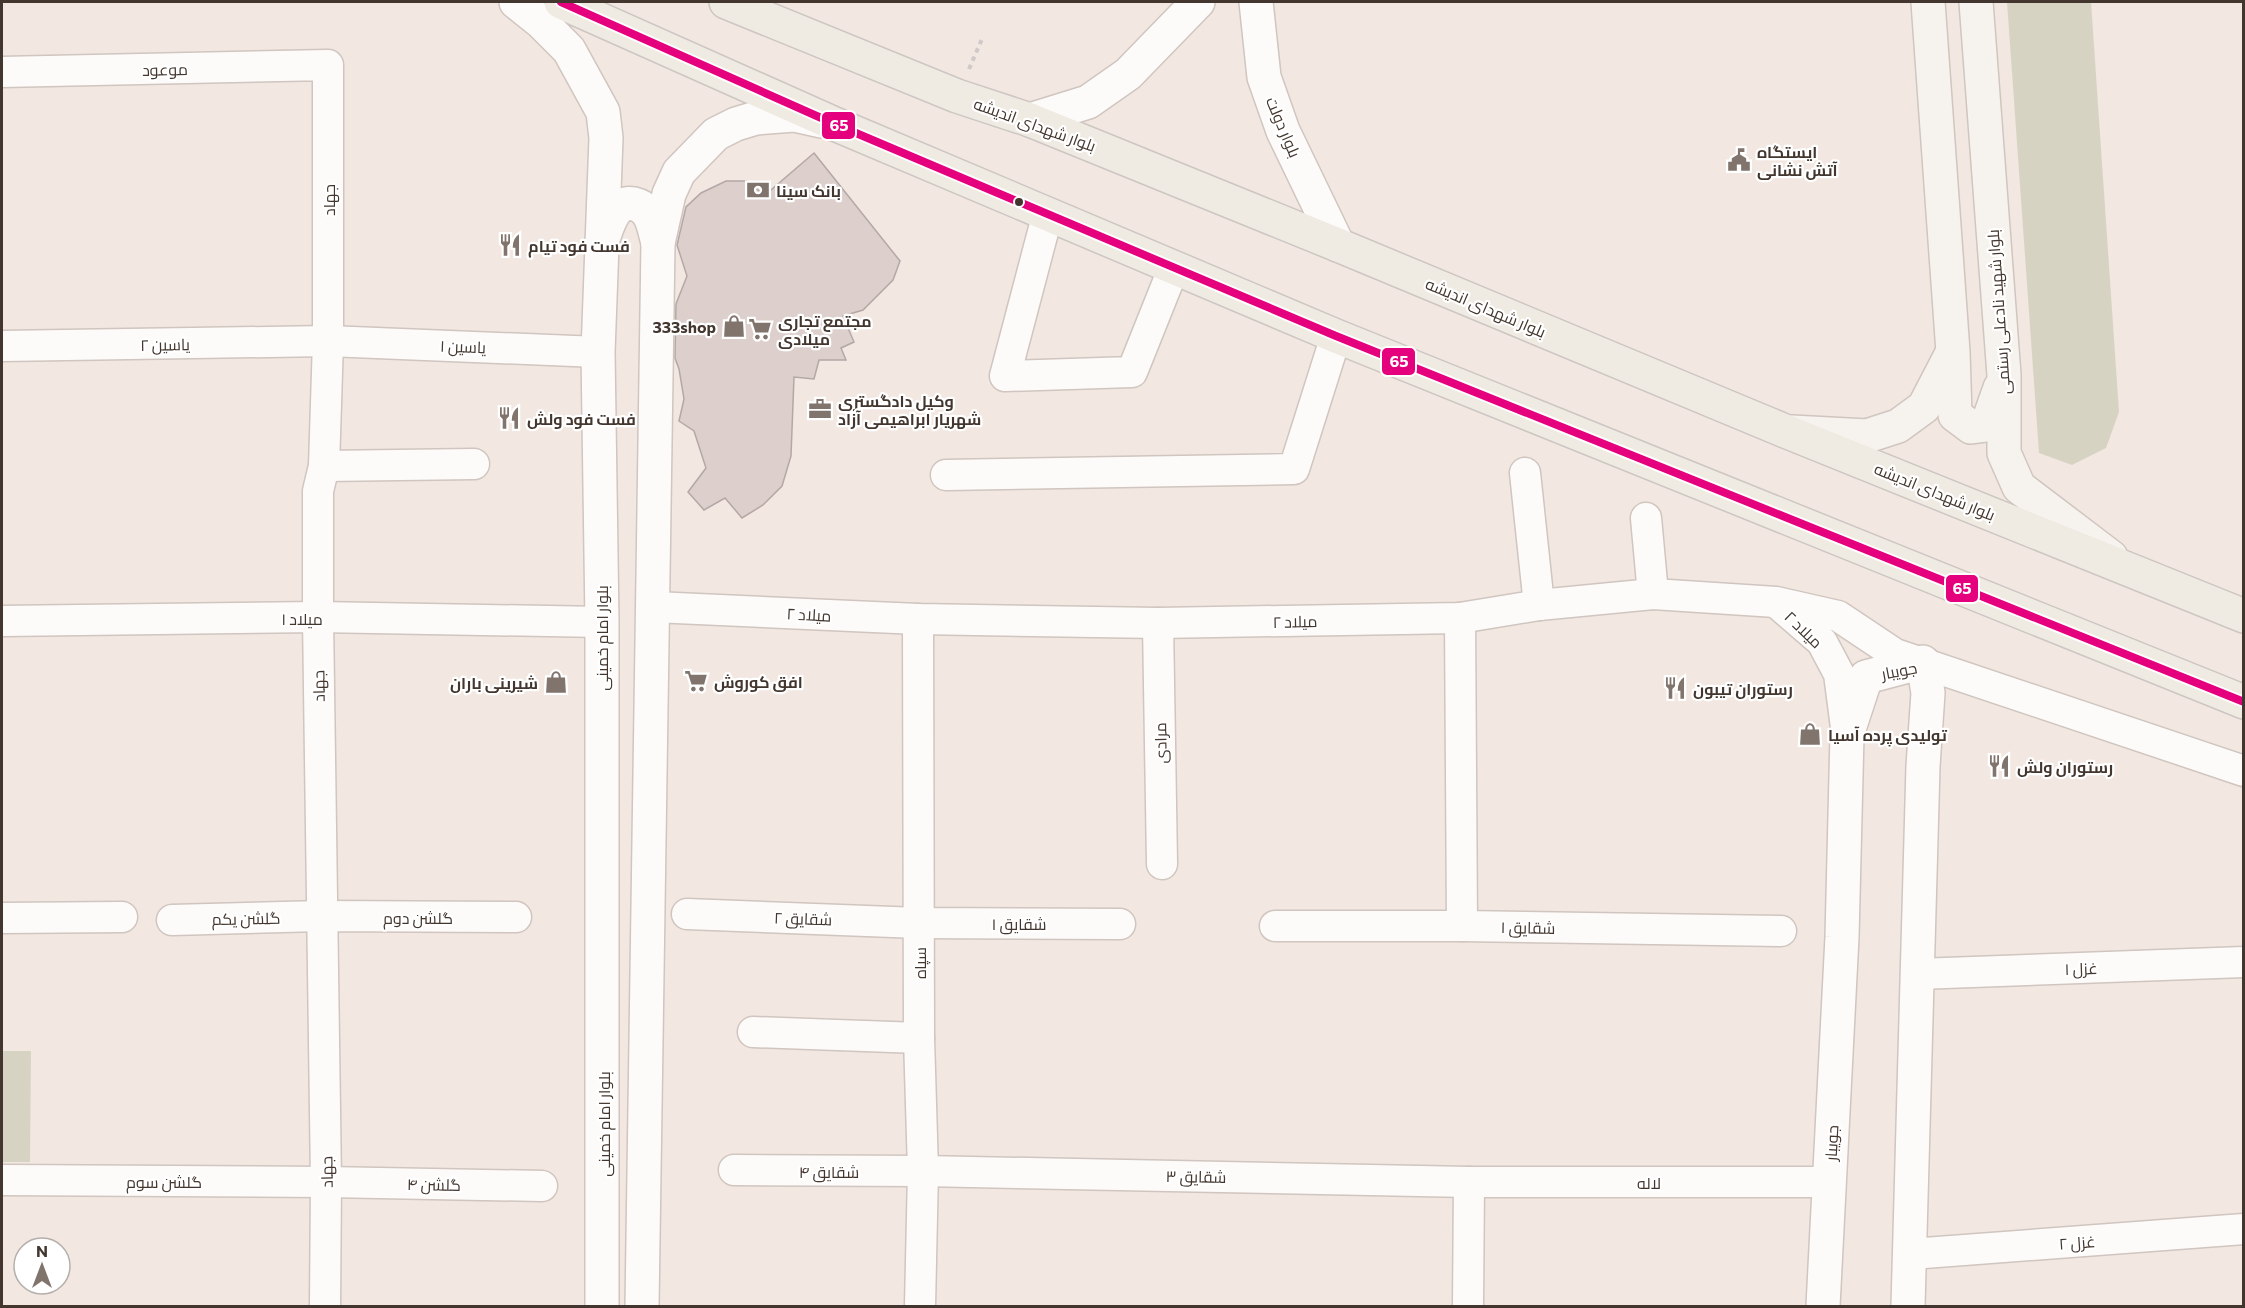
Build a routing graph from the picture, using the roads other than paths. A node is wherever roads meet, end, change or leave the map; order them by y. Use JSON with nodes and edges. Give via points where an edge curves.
{"nodes":[{"id":1,"x":516,"y":2,"type":"edge"},
{"id":2,"x":561,"y":2,"type":"edge"},
{"id":3,"x":729,"y":2,"type":"edge"},
{"id":4,"x":1198,"y":2,"type":"edge"},
{"id":5,"x":1256,"y":2,"type":"edge"},
{"id":6,"x":1928,"y":2,"type":"edge"},
{"id":7,"x":1976,"y":2,"type":"edge"},
{"id":8,"x":328,"y":65,"type":"joint"},
{"id":9,"x":2,"y":72,"type":"edge"},
{"id":10,"x":1030,"y":120,"type":"junction"},
{"id":11,"x":837,"y":125,"type":"junction"},
{"id":12,"x":1048,"y":213,"type":"junction"},
{"id":13,"x":601,"y":243,"type":"junction"},
{"id":14,"x":658,"y":243,"type":"junction"},
{"id":15,"x":1338,"y":245,"type":"junction"},
{"id":16,"x":1174,"y":267,"type":"junction"},
{"id":17,"x":1336,"y":336,"type":"junction"},
{"id":18,"x":328,"y":341,"type":"junction"},
{"id":19,"x":2,"y":346,"type":"edge"},
{"id":20,"x":598,"y":352,"type":"junction"},
{"id":21,"x":1953,"y":352,"type":"junction"},
{"id":22,"x":2004,"y":375,"type":"junction"},
{"id":23,"x":1785,"y":431,"type":"junction"},
{"id":24,"x":474,"y":464,"type":"dead end"},
{"id":25,"x":324,"y":466,"type":"junction"},
{"id":26,"x":1525,"y":473,"type":"dead end"},
{"id":27,"x":946,"y":475,"type":"dead end"},
{"id":28,"x":1646,"y":518,"type":"dead end"},
{"id":29,"x":2124,"y":567,"type":"junction"},
{"id":30,"x":1653,"y":594,"type":"junction"},
{"id":31,"x":1776,"y":602,"type":"junction"},
{"id":32,"x":1539,"y":605,"type":"junction"},
{"id":33,"x":654,"y":607,"type":"junction"},
{"id":34,"x":2244,"y":616,"type":"edge"},
{"id":35,"x":318,"y":617,"type":"junction"},
{"id":36,"x":1460,"y":618,"type":"junction"},
{"id":37,"x":918,"y":619,"type":"junction"},
{"id":38,"x":2,"y":621,"type":"edge"},
{"id":39,"x":602,"y":622,"type":"junction"},
{"id":40,"x":1158,"y":623,"type":"junction"},
{"id":41,"x":1923,"y":662,"type":"junction"},
{"id":42,"x":2244,"y":702,"type":"edge"},
{"id":43,"x":1847,"y":735,"type":"junction"},
{"id":44,"x":2244,"y":771,"type":"edge"},
{"id":45,"x":1162,"y":864,"type":"dead end"},
{"id":46,"x":687,"y":914,"type":"dead end"},
{"id":47,"x":321,"y":916,"type":"junction"},
{"id":48,"x":122,"y":917,"type":"dead end"},
{"id":49,"x":516,"y":917,"type":"dead end"},
{"id":50,"x":2,"y":918,"type":"edge"},
{"id":51,"x":172,"y":920,"type":"dead end"},
{"id":52,"x":919,"y":923,"type":"junction"},
{"id":53,"x":1120,"y":924,"type":"dead end"},
{"id":54,"x":1275,"y":926,"type":"dead end"},
{"id":55,"x":1462,"y":926,"type":"junction"},
{"id":56,"x":1781,"y":931,"type":"dead end"},
{"id":57,"x":2244,"y":962,"type":"edge"},
{"id":58,"x":1918,"y":974,"type":"junction"},
{"id":59,"x":753,"y":1032,"type":"dead end"},
{"id":60,"x":919,"y":1038,"type":"junction"},
{"id":61,"x":734,"y":1170,"type":"dead end"},
{"id":62,"x":923,"y":1171,"type":"junction"},
{"id":63,"x":2,"y":1180,"type":"edge"},
{"id":64,"x":326,"y":1182,"type":"junction"},
{"id":65,"x":1469,"y":1182,"type":"junction"},
{"id":66,"x":1829,"y":1182,"type":"junction"},
{"id":67,"x":542,"y":1186,"type":"dead end"},
{"id":68,"x":2244,"y":1229,"type":"edge"},
{"id":69,"x":1911,"y":1254,"type":"junction"},
{"id":70,"x":325,"y":1306,"type":"edge"},
{"id":71,"x":602,"y":1306,"type":"edge"},
{"id":72,"x":642,"y":1306,"type":"edge"},
{"id":73,"x":920,"y":1306,"type":"edge"},
{"id":74,"x":1468,"y":1306,"type":"edge"},
{"id":75,"x":1823,"y":1306,"type":"edge"},
{"id":76,"x":1908,"y":1306,"type":"edge"}],
"edges":[{"from":1,"to":13,"type":"street","name":"بلوار امام خمینی","via":[[569,50],[603,112],[606,138]]},
{"from":2,"to":11,"type":"main road"},
{"from":3,"to":10,"type":"main road","name":"بلوار شهدای اندیشه","via":[[957,96]]},
{"from":4,"to":10,"type":"street","via":[[1120,80],[1088,102]]},
{"from":5,"to":15,"type":"street","name":"بلوار دولت","via":[[1264,77],[1283,131]]},
{"from":6,"to":21,"type":"main road"},
{"from":7,"to":22,"type":"main road","name":"بلوار شهید نادعلی رستمی"},
{"from":8,"to":9,"type":"street","name":"موعود"},
{"from":8,"to":18,"type":"street","name":"جهاد"},
{"from":10,"to":15,"type":"main road","name":"بلوار شهدای اندیشه"},
{"from":11,"to":12,"type":"main road"},
{"from":11,"to":14,"type":"street","via":[[794,115],[766,117],[736,124],[716,134],[679,172],[669,194]]},
{"from":12,"to":16,"type":"main road"},
{"from":12,"to":16,"type":"street","via":[[1005,376],[1132,372]]},
{"from":13,"to":14,"type":"street","via":[[613,214],[631,203],[648,212]]},
{"from":13,"to":20,"type":"street","name":"بلوار امام خمینی"},
{"from":14,"to":33,"type":"street"},
{"from":15,"to":23,"type":"main road","name":"بلوار شهدای اندیشه"},
{"from":16,"to":17,"type":"main road"},
{"from":17,"to":27,"type":"street","via":[[1294,469]]},
{"from":17,"to":42,"type":"main road"},
{"from":18,"to":19,"type":"street","name":"یاسین ۲"},
{"from":18,"to":20,"type":"street","name":"یاسین ۱"},
{"from":18,"to":25,"type":"street","name":"جهاد"},
{"from":20,"to":39,"type":"street","name":"بلوار امام خمینی"},
{"from":21,"to":22,"type":"main road","via":[[1955,415],[1971,427],[1987,425]]},
{"from":21,"to":23,"type":"main road","via":[[1924,407],[1899,426],[1867,436]]},
{"from":22,"to":29,"type":"main road","name":"بلوار شهید نادعلی رستمی","via":[[2004,453],[2019,488]]},
{"from":23,"to":29,"type":"main road","name":"بلوار شهدای اندیشه"},
{"from":24,"to":25,"type":"street"},
{"from":25,"to":35,"type":"street","name":"جهاد","via":[[318,491]]},
{"from":26,"to":32,"type":"street"},
{"from":28,"to":30,"type":"street"},
{"from":29,"to":34,"type":"main road","name":"بلوار شهدای اندیشه"},
{"from":30,"to":31,"type":"street","name":"میلاد ۲"},
{"from":30,"to":32,"type":"street","name":"میلاد ۲"},
{"from":31,"to":41,"type":"street","via":[[1839,616],[1895,654]]},
{"from":31,"to":43,"type":"street","name":"میلاد ۲","via":[[1822,642],[1839,674]]},
{"from":32,"to":36,"type":"street","name":"میلاد ۲"},
{"from":33,"to":37,"type":"street","name":"میلاد ۲"},
{"from":33,"to":72,"type":"street"},
{"from":35,"to":38,"type":"street","name":"میلاد ۱"},
{"from":35,"to":39,"type":"street","name":"میلاد ۱"},
{"from":35,"to":47,"type":"street","name":"جهاد"},
{"from":36,"to":40,"type":"street","name":"میلاد ۲"},
{"from":36,"to":55,"type":"street"},
{"from":37,"to":40,"type":"street","name":"میلاد ۲"},
{"from":37,"to":52,"type":"street","name":"سپاه"},
{"from":39,"to":71,"type":"street","name":"بلوار امام خمینی"},
{"from":40,"to":45,"type":"street","name":"مرادی"},
{"from":41,"to":43,"type":"street","name":"جویبار","via":[[1866,677]]},
{"from":41,"to":44,"type":"street"},
{"from":41,"to":58,"type":"street","name":"جویبار","via":[[1928,693]]},
{"from":43,"to":66,"type":"street","name":"جویبار","via":[[1842,937]]},
{"from":46,"to":52,"type":"street","name":"شقایق ۲"},
{"from":47,"to":49,"type":"street","name":"گلشن دوم"},
{"from":47,"to":51,"type":"street","name":"گلشن یکم"},
{"from":47,"to":64,"type":"street","name":"جهاد"},
{"from":48,"to":50,"type":"street"},
{"from":52,"to":53,"type":"street","name":"شقایق ۱"},
{"from":52,"to":60,"type":"street","name":"سپاه"},
{"from":54,"to":55,"type":"street","name":"شقایق ۱"},
{"from":55,"to":56,"type":"street","name":"شقایق ۱"},
{"from":57,"to":58,"type":"street","name":"غزل ۱"},
{"from":58,"to":69,"type":"street","name":"جویبار"},
{"from":59,"to":60,"type":"street"},
{"from":60,"to":62,"type":"street","name":"سپاه"},
{"from":61,"to":62,"type":"street","name":"شقایق ۴"},
{"from":62,"to":65,"type":"street","name":"شقایق ۳"},
{"from":62,"to":73,"type":"street","name":"سپاه"},
{"from":63,"to":64,"type":"street","name":"گلشن سوم"},
{"from":64,"to":67,"type":"street","name":"گلشن ۴"},
{"from":64,"to":70,"type":"street","name":"جهاد"},
{"from":65,"to":66,"type":"street","name":"لاله"},
{"from":65,"to":74,"type":"street"},
{"from":66,"to":75,"type":"street","name":"جویبار"},
{"from":68,"to":69,"type":"street","name":"غزل ۲"},
{"from":69,"to":76,"type":"street","name":"جویبار"}]}
